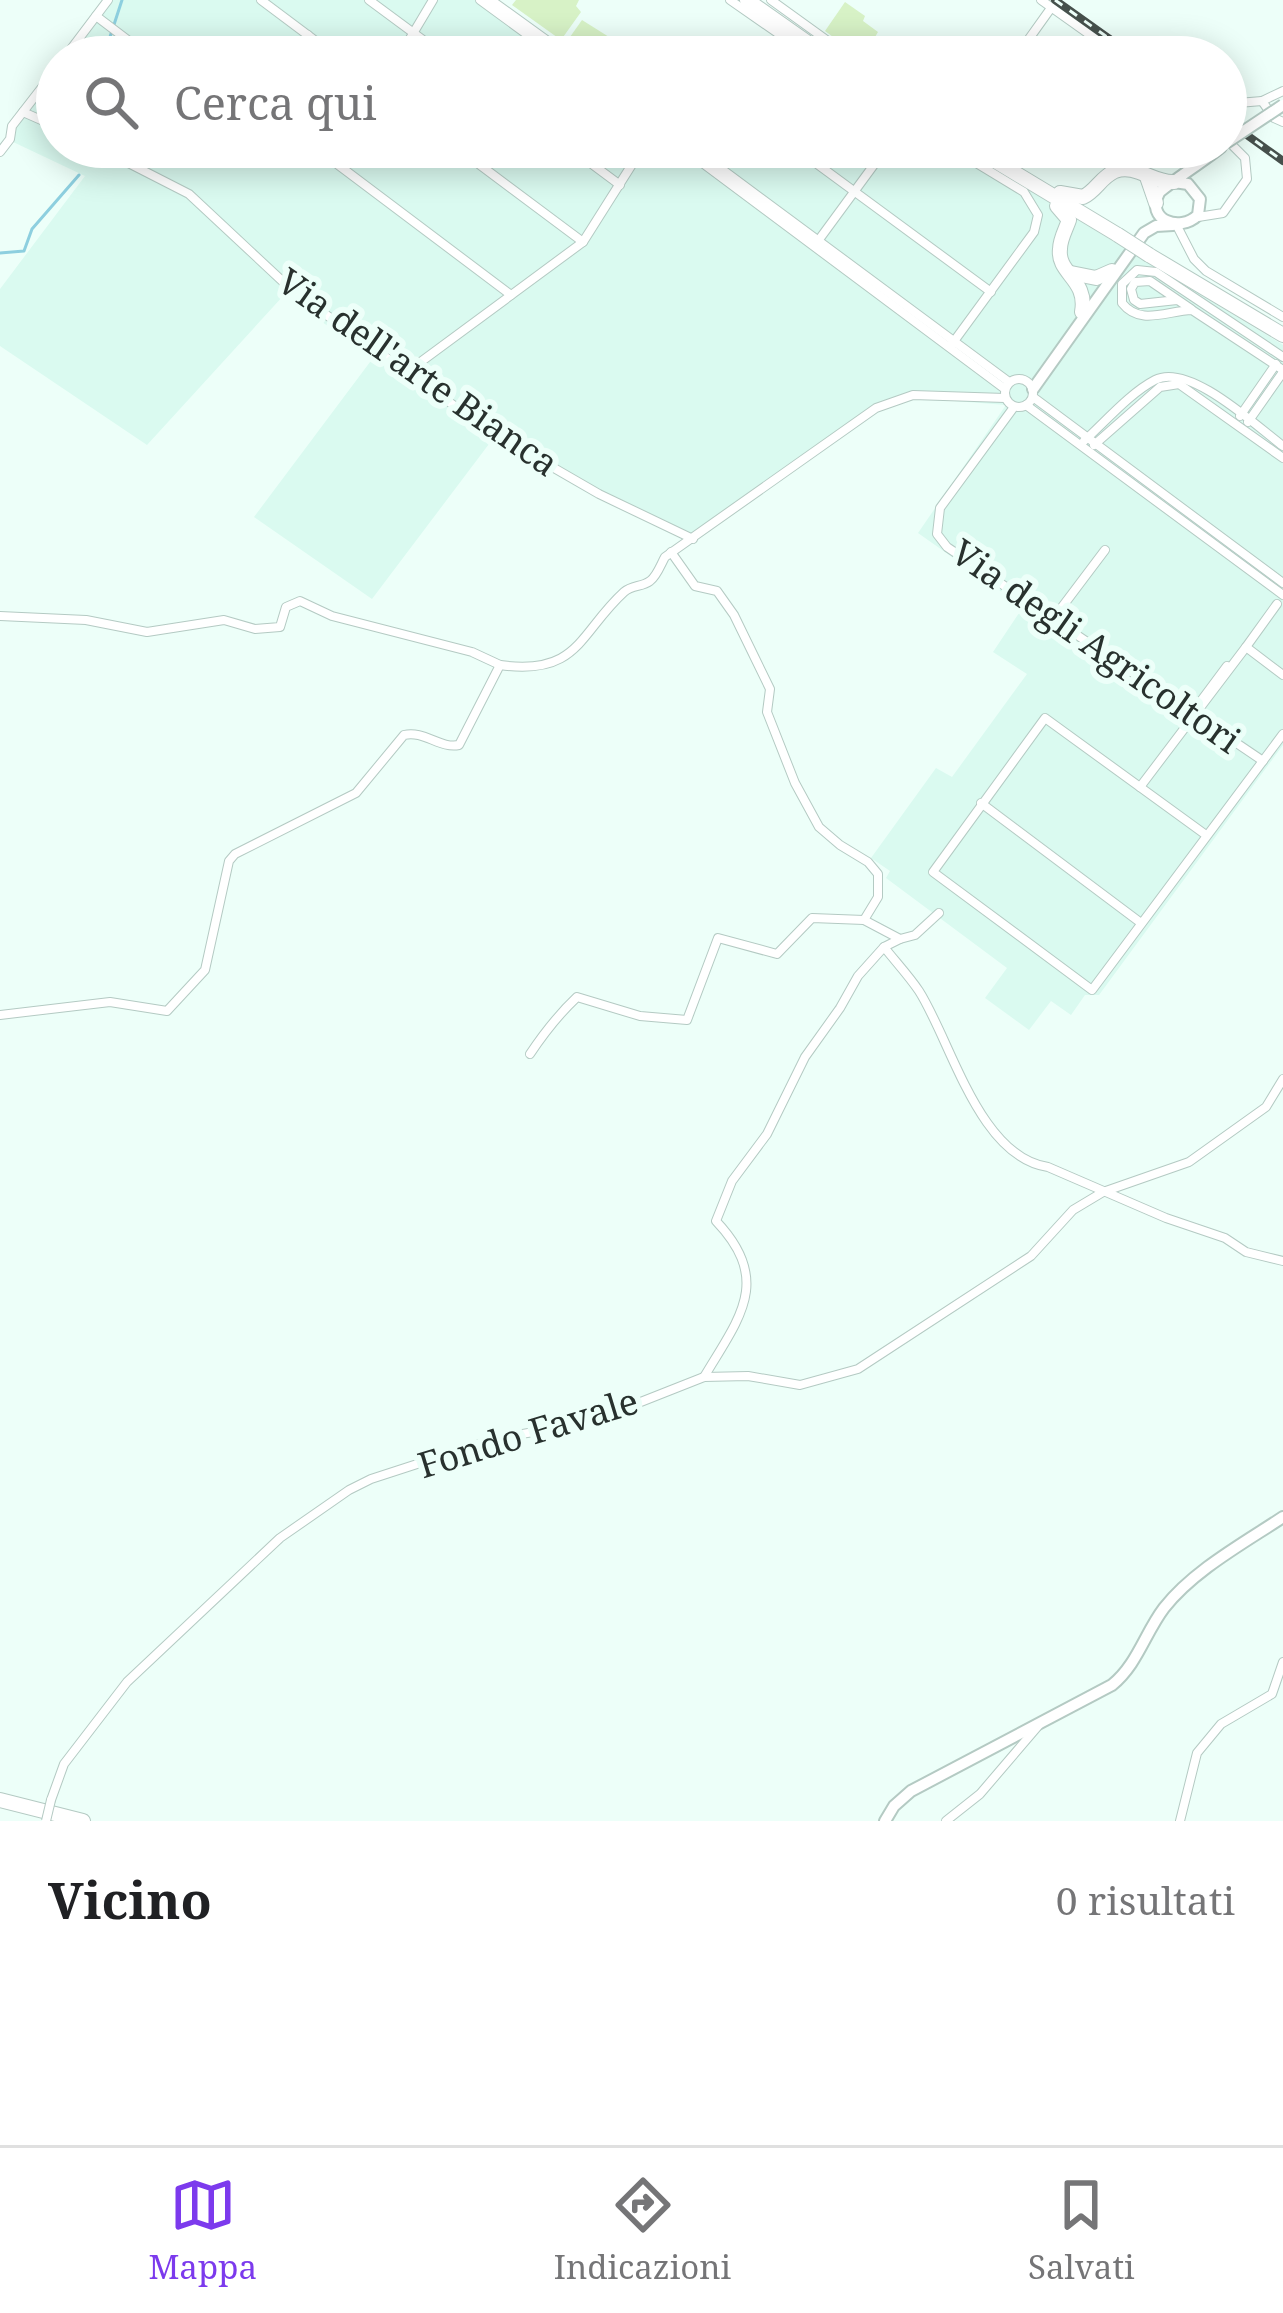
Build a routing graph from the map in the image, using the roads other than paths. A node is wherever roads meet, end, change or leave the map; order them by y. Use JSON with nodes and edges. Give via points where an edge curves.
{"nodes":[{"id":1,"x":108,"y":0,"type":"edge"},
{"id":2,"x":261,"y":0,"type":"edge"},
{"id":3,"x":370,"y":0,"type":"edge"},
{"id":4,"x":433,"y":0,"type":"edge"},
{"id":5,"x":479,"y":0,"type":"edge"},
{"id":6,"x":491,"y":0,"type":"edge"},
{"id":7,"x":730,"y":0,"type":"edge"},
{"id":8,"x":747,"y":0,"type":"edge"},
{"id":9,"x":757,"y":0,"type":"edge"},
{"id":10,"x":770,"y":0,"type":"edge"},
{"id":11,"x":1041,"y":0,"type":"edge"},
{"id":12,"x":1051,"y":8,"type":"junction"},
{"id":13,"x":96,"y":16,"type":"junction"},
{"id":14,"x":414,"y":33,"type":"junction"},
{"id":15,"x":308,"y":35,"type":"edge"},
{"id":16,"x":81,"y":36,"type":"edge"},
{"id":17,"x":122,"y":36,"type":"edge"},
{"id":18,"x":412,"y":36,"type":"edge"},
{"id":19,"x":418,"y":36,"type":"edge"},
{"id":20,"x":529,"y":36,"type":"edge"},
{"id":21,"x":541,"y":36,"type":"edge"},
{"id":22,"x":781,"y":36,"type":"edge"},
{"id":23,"x":801,"y":36,"type":"edge"},
{"id":24,"x":804,"y":36,"type":"edge"},
{"id":25,"x":821,"y":36,"type":"edge"},
{"id":26,"x":1031,"y":36,"type":"edge"},
{"id":27,"x":1091,"y":36,"type":"edge"},
{"id":28,"x":1283,"y":91,"type":"edge"},
{"id":29,"x":36,"y":95,"type":"edge"},
{"id":30,"x":1262,"y":101,"type":"junction"},
{"id":31,"x":1247,"y":102,"type":"edge"},
{"id":32,"x":1283,"y":105,"type":"edge"},
{"id":33,"x":23,"y":112,"type":"junction"},
{"id":34,"x":36,"y":118,"type":"edge"},
{"id":35,"x":1283,"y":122,"type":"edge"},
{"id":36,"x":1247,"y":125,"type":"edge"},
{"id":37,"x":0,"y":152,"type":"edge"},
{"id":38,"x":138,"y":168,"type":"edge"},
{"id":39,"x":342,"y":168,"type":"edge"},
{"id":40,"x":484,"y":168,"type":"edge"},
{"id":41,"x":598,"y":168,"type":"edge"},
{"id":42,"x":630,"y":168,"type":"edge"},
{"id":43,"x":711,"y":168,"type":"edge"},
{"id":44,"x":720,"y":168,"type":"edge"},
{"id":45,"x":823,"y":168,"type":"edge"},
{"id":46,"x":871,"y":168,"type":"edge"},
{"id":47,"x":985,"y":168,"type":"edge"},
{"id":48,"x":1007,"y":168,"type":"edge"},
{"id":49,"x":1019,"y":168,"type":"edge"},
{"id":50,"x":1247,"y":168,"type":"edge"},
{"id":51,"x":1196,"y":169,"type":"joint"},
{"id":52,"x":1148,"y":177,"type":"junction"},
{"id":53,"x":1023,"y":178,"type":"junction"},
{"id":54,"x":1100,"y":182,"type":"junction"},
{"id":55,"x":1174,"y":182,"type":"junction"},
{"id":56,"x":620,"y":184,"type":"junction"},
{"id":57,"x":1194,"y":187,"type":"junction"},
{"id":58,"x":854,"y":191,"type":"junction"},
{"id":59,"x":1060,"y":193,"type":"junction"},
{"id":60,"x":1201,"y":202,"type":"junction"},
{"id":61,"x":1156,"y":203,"type":"junction"},
{"id":62,"x":1213,"y":214,"type":"junction"},
{"id":63,"x":1102,"y":218,"type":"junction"},
{"id":64,"x":1184,"y":223,"type":"junction"},
{"id":65,"x":1120,"y":232,"type":"junction"},
{"id":66,"x":1063,"y":237,"type":"junction"},
{"id":67,"x":818,"y":241,"type":"junction"},
{"id":68,"x":583,"y":242,"type":"junction"},
{"id":69,"x":1146,"y":242,"type":"junction"},
{"id":70,"x":1112,"y":271,"type":"junction"},
{"id":71,"x":1069,"y":272,"type":"junction"},
{"id":72,"x":991,"y":292,"type":"junction"},
{"id":73,"x":511,"y":295,"type":"junction"},
{"id":74,"x":1183,"y":302,"type":"junction"},
{"id":75,"x":1082,"y":312,"type":"junction"},
{"id":76,"x":1283,"y":317,"type":"edge"},
{"id":77,"x":1283,"y":330,"type":"edge"},
{"id":78,"x":952,"y":343,"type":"junction"},
{"id":79,"x":1281,"y":362,"type":"edge"},
{"id":80,"x":407,"y":372,"type":"junction"},
{"id":81,"x":1032,"y":387,"type":"junction"},
{"id":82,"x":1006,"y":390,"type":"junction"},
{"id":83,"x":1014,"y":407,"type":"junction"},
{"id":84,"x":1242,"y":422,"type":"junction"},
{"id":85,"x":1088,"y":444,"type":"junction"},
{"id":86,"x":1283,"y":446,"type":"edge"},
{"id":87,"x":1283,"y":458,"type":"edge"},
{"id":88,"x":693,"y":539,"type":"junction"},
{"id":89,"x":1105,"y":550,"type":"dead end"},
{"id":90,"x":671,"y":552,"type":"junction"},
{"id":91,"x":1281,"y":594,"type":"edge"},
{"id":92,"x":0,"y":616,"type":"edge"},
{"id":93,"x":1053,"y":619,"type":"junction"},
{"id":94,"x":1246,"y":647,"type":"junction"},
{"id":95,"x":500,"y":664,"type":"junction"},
{"id":96,"x":1283,"y":675,"type":"edge"},
{"id":97,"x":1195,"y":715,"type":"junction"},
{"id":98,"x":1283,"y":734,"type":"edge"},
{"id":99,"x":1263,"y":761,"type":"junction"},
{"id":100,"x":1141,"y":788,"type":"junction"},
{"id":101,"x":981,"y":803,"type":"junction"},
{"id":102,"x":1206,"y":835,"type":"junction"},
{"id":103,"x":939,"y":913,"type":"dead end"},
{"id":104,"x":863,"y":920,"type":"junction"},
{"id":105,"x":1142,"y":923,"type":"junction"},
{"id":106,"x":900,"y":939,"type":"junction"},
{"id":107,"x":884,"y":947,"type":"junction"},
{"id":108,"x":0,"y":1015,"type":"edge"},
{"id":109,"x":530,"y":1054,"type":"dead end"},
{"id":110,"x":1283,"y":1079,"type":"edge"},
{"id":111,"x":1103,"y":1192,"type":"junction"},
{"id":112,"x":1283,"y":1261,"type":"edge"},
{"id":113,"x":704,"y":1377,"type":"junction"},
{"id":114,"x":1283,"y":1517,"type":"edge"},
{"id":115,"x":1283,"y":1662,"type":"edge"},
{"id":116,"x":1040,"y":1724,"type":"junction"},
{"id":117,"x":0,"y":1803,"type":"edge"},
{"id":118,"x":46,"y":1821,"type":"edge"},
{"id":119,"x":63,"y":1821,"type":"edge"},
{"id":120,"x":83,"y":1821,"type":"edge"},
{"id":121,"x":885,"y":1821,"type":"edge"},
{"id":122,"x":946,"y":1821,"type":"edge"},
{"id":123,"x":1180,"y":1821,"type":"edge"}],
"edges":[{"from":1,"to":13,"type":"street"},
{"from":2,"to":15,"type":"street"},
{"from":3,"to":14,"type":"street"},
{"from":4,"to":14,"type":"street"},
{"from":5,"to":20,"type":"street"},
{"from":6,"to":21,"type":"street"},
{"from":7,"to":22,"type":"street"},
{"from":8,"to":23,"type":"highway"},
{"from":9,"to":24,"type":"highway"},
{"from":10,"to":25,"type":"street"},
{"from":11,"to":12,"type":"street"},
{"from":12,"to":26,"type":"street"},
{"from":12,"to":27,"type":"street"},
{"from":13,"to":16,"type":"street"},
{"from":13,"to":17,"type":"street"},
{"from":14,"to":18,"type":"street"},
{"from":14,"to":19,"type":"street"},
{"from":28,"to":30,"type":"street"},
{"from":29,"to":33,"type":"street"},
{"from":30,"to":31,"type":"street"},
{"from":30,"to":35,"type":"street"},
{"from":32,"to":36,"type":"main road","bridge":true},
{"from":33,"to":34,"type":"street"},
{"from":33,"to":37,"type":"street"},
{"from":38,"to":80,"type":"street","name":"Via dell'arte Bianca","via":[[189,194],[294,292]]},
{"from":39,"to":73,"type":"street"},
{"from":40,"to":68,"type":"street"},
{"from":41,"to":56,"type":"street"},
{"from":42,"to":56,"type":"street"},
{"from":43,"to":78,"type":"street"},
{"from":44,"to":67,"type":"street"},
{"from":45,"to":58,"type":"street"},
{"from":46,"to":58,"type":"street"},
{"from":47,"to":72,"type":"street","via":[[1024,192],[1037,211],[1034,232]]},
{"from":48,"to":53,"type":"highway"},
{"from":49,"to":59,"type":"highway"},
{"from":50,"to":62,"type":"street","via":[[1227,209]]},
{"from":51,"to":55,"type":"main road"},
{"from":51,"to":57,"type":"main road"},
{"from":52,"to":54,"type":"highway","via":[[1121,169]]},
{"from":52,"to":55,"type":"highway"},
{"from":52,"to":61,"type":"highway"},
{"from":53,"to":65,"type":"highway"},
{"from":53,"to":66,"type":"highway","via":[[1065,211]]},
{"from":54,"to":59,"type":"highway","via":[[1079,199]]},
{"from":54,"to":63,"type":"highway"},
{"from":55,"to":57,"type":"main road"},
{"from":55,"to":61,"type":"main road"},
{"from":56,"to":68,"type":"street"},
{"from":57,"to":60,"type":"main road"},
{"from":58,"to":67,"type":"street"},
{"from":58,"to":72,"type":"street"},
{"from":59,"to":63,"type":"highway"},
{"from":60,"to":62,"type":"street"},
{"from":60,"to":64,"type":"main road"},
{"from":61,"to":64,"type":"main road","via":[[1162,218]]},
{"from":61,"to":69,"type":"main road"},
{"from":62,"to":64,"type":"street"},
{"from":63,"to":65,"type":"highway"},
{"from":64,"to":69,"type":"main road","via":[[1156,226]]},
{"from":64,"to":76,"type":"street","via":[[1189,249],[1206,271]]},
{"from":65,"to":66,"type":"highway","via":[[1081,226]]},
{"from":65,"to":69,"type":"highway","bridge":true},
{"from":66,"to":71,"type":"highway","via":[[1060,260]]},
{"from":67,"to":78,"type":"street"},
{"from":68,"to":73,"type":"street"},
{"from":69,"to":70,"type":"main road"},
{"from":69,"to":77,"type":"highway"},
{"from":69,"to":81,"type":"main road"},
{"from":70,"to":71,"type":"highway","via":[[1096,278]]},
{"from":70,"to":75,"type":"main road"},
{"from":71,"to":75,"type":"highway","via":[[1080,285]]},
{"from":72,"to":78,"type":"street"},
{"from":73,"to":80,"type":"street"},
{"from":74,"to":74,"type":"street","via":[[1150,270],[1136,270],[1122,284],[1120,298],[1131,313],[1146,316]]},
{"from":74,"to":79,"type":"street"},
{"from":74,"to":79,"type":"street"},
{"from":75,"to":81,"type":"main road"},
{"from":78,"to":82,"type":"street"},
{"from":79,"to":84,"type":"street"},
{"from":80,"to":88,"type":"street","name":"Via dell'arte Bianca","via":[[508,443]]},
{"from":81,"to":82,"type":"street"},
{"from":81,"to":83,"type":"street"},
{"from":81,"to":85,"type":"street"},
{"from":82,"to":83,"type":"street"},
{"from":82,"to":88,"type":"street","via":[[914,394],[876,408]]},
{"from":83,"to":93,"type":"street","name":"Via degli Agricoltori","via":[[940,508],[937,534]]},
{"from":84,"to":85,"type":"street","via":[[1179,384],[1160,387]]},
{"from":84,"to":86,"type":"street"},
{"from":84,"to":87,"type":"street"},
{"from":85,"to":91,"type":"street"},
{"from":88,"to":90,"type":"street"},
{"from":89,"to":93,"type":"street"},
{"from":90,"to":95,"type":"street","via":[[652,579],[627,590],[562,657]]},
{"from":90,"to":104,"type":"street","via":[[694,586],[717,591],[734,615],[770,689],[766,712],[819,826],[878,874],[878,897]]},
{"from":91,"to":94,"type":"street"},
{"from":92,"to":95,"type":"street","via":[[147,632],[224,620],[269,631],[300,601]]},
{"from":93,"to":97,"type":"street","name":"Via degli Agricoltori"},
{"from":94,"to":96,"type":"street"},
{"from":94,"to":97,"type":"street"},
{"from":95,"to":108,"type":"street","via":[[459,745],[404,735],[356,793],[231,857],[205,970],[167,1011],[110,1002]]},
{"from":97,"to":99,"type":"street","name":"Via degli Agricoltori"},
{"from":97,"to":100,"type":"street"},
{"from":98,"to":99,"type":"street"},
{"from":99,"to":102,"type":"street"},
{"from":100,"to":101,"type":"street","via":[[1045,718]]},
{"from":100,"to":102,"type":"street"},
{"from":101,"to":105,"type":"street"},
{"from":101,"to":105,"type":"street","via":[[933,872],[1092,990]]},
{"from":102,"to":105,"type":"street"},
{"from":103,"to":106,"type":"street"},
{"from":104,"to":106,"type":"street"},
{"from":104,"to":109,"type":"street","via":[[812,918],[777,954],[718,938],[687,1020],[577,997]]},
{"from":106,"to":107,"type":"street"},
{"from":107,"to":111,"type":"street","via":[[919,990],[951,1063],[1008,1147]]},
{"from":107,"to":113,"type":"street","via":[[805,1057],[767,1134],[732,1181],[716,1221],[742,1256],[746,1293],[742,1318]]},
{"from":110,"to":111,"type":"street","name":"Fondo Favale","via":[[1266,1107],[1189,1162]]},
{"from":111,"to":112,"type":"street"},
{"from":111,"to":113,"type":"street","name":"Fondo Favale","via":[[989,1286],[858,1369],[811,1384]]},
{"from":113,"to":118,"type":"street","name":"Fondo Favale","bridge":true,"via":[[590,1422],[494,1439],[371,1479],[300,1520],[128,1682],[64,1764]]},
{"from":114,"to":116,"type":"main road","via":[[1168,1604],[1121,1678]]},
{"from":115,"to":123,"type":"street","via":[[1272,1694],[1221,1724],[1197,1753]]},
{"from":116,"to":121,"type":"main road","via":[[911,1791]]},
{"from":116,"to":122,"type":"street"},
{"from":117,"to":119,"type":"highway"},
{"from":117,"to":120,"type":"highway"}]}
